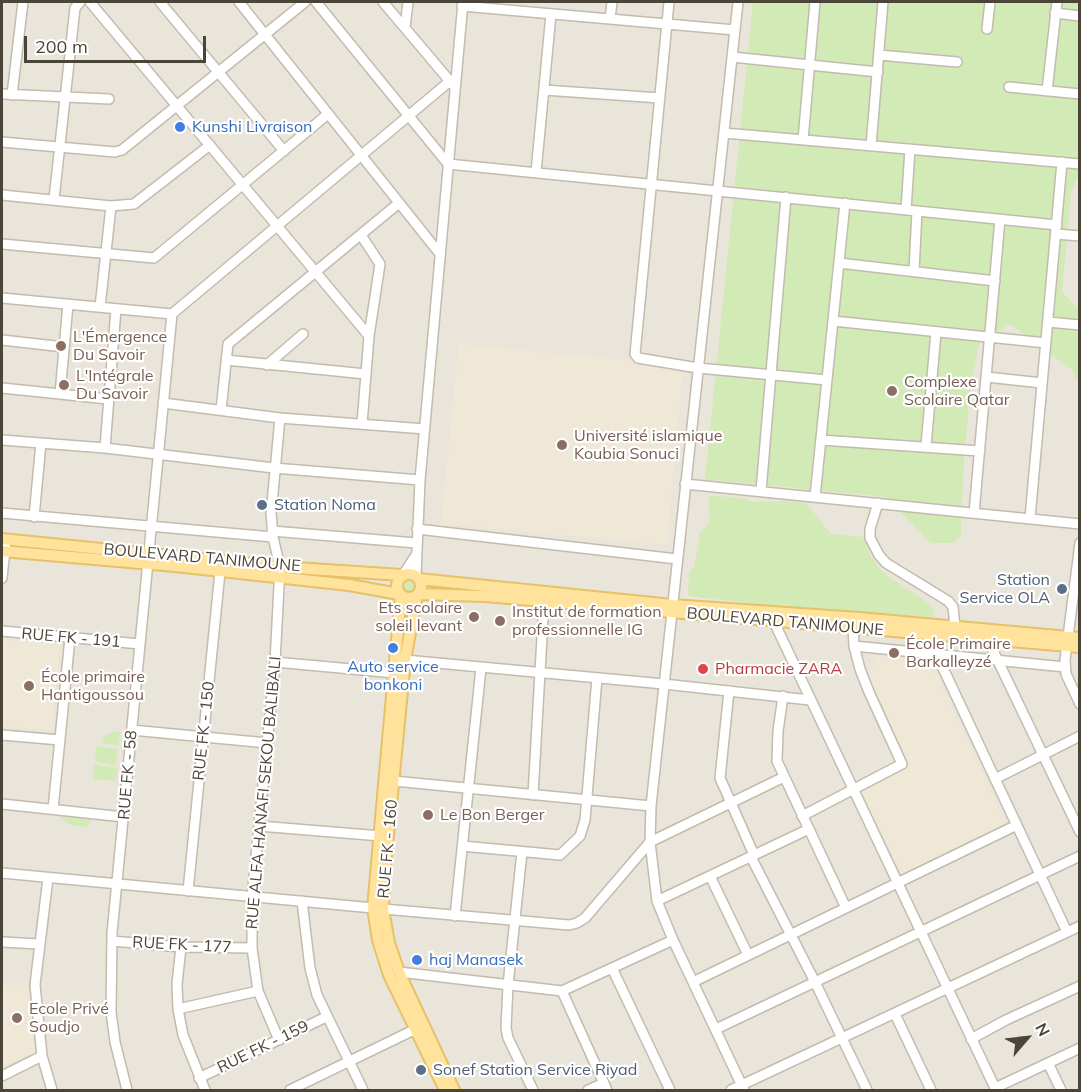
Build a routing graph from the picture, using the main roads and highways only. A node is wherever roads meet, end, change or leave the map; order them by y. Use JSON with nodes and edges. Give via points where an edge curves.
{"nodes":[{"id":1,"x":3,"y":545,"type":"edge"},
{"id":2,"x":148,"y":559,"type":"junction"},
{"id":3,"x":280,"y":572,"type":"junction"},
{"id":4,"x":402,"y":575,"type":"junction"},
{"id":5,"x":418,"y":577,"type":"junction"},
{"id":6,"x":400,"y":594,"type":"junction"},
{"id":7,"x":418,"y":594,"type":"junction"},
{"id":8,"x":672,"y":609,"type":"junction"},
{"id":9,"x":1080,"y":638,"type":"edge"},
{"id":10,"x":1066,"y":641,"type":"junction"},
{"id":11,"x":1080,"y":647,"type":"edge"},
{"id":12,"x":378,"y":909,"type":"junction"},
{"id":13,"x":380,"y":923,"type":"junction"},
{"id":14,"x":420,"y":1027,"type":"junction"},
{"id":15,"x":445,"y":1090,"type":"edge"},
{"id":16,"x":454,"y":1090,"type":"edge"}],
"edges":[{"from":1,"to":2,"type":"main road","name":"BOULEVARD TANIMOUNE"},
{"from":2,"to":3,"type":"main road","name":"BOULEVARD TANIMOUNE"},
{"from":2,"to":3,"type":"main road","name":"BOULEVARD TANIMOUNE","via":[[220,572]]},
{"from":3,"to":4,"type":"main road","name":"BOULEVARD TANIMOUNE"},
{"from":3,"to":6,"type":"main road","name":"BOULEVARD TANIMOUNE"},
{"from":4,"to":5,"type":"main road"},
{"from":4,"to":6,"type":"main road","via":[[397,582]]},
{"from":5,"to":7,"type":"main road"},
{"from":5,"to":8,"type":"main road","name":"BOULEVARD TANIMOUNE"},
{"from":6,"to":7,"type":"main road","via":[[409,598]]},
{"from":6,"to":12,"type":"main road","name":"RUE FK - 160","via":[[375,872]]},
{"from":7,"to":8,"type":"main road","name":"BOULEVARD TANIMOUNE"},
{"from":7,"to":12,"type":"main road","name":"RUE FK - 160","via":[[405,660]]},
{"from":8,"to":10,"type":"main road","name":"BOULEVARD TANIMOUNE","via":[[860,618]]},
{"from":8,"to":10,"type":"main road","name":"BOULEVARD TANIMOUNE","via":[[988,640]]},
{"from":9,"to":10,"type":"main road","name":"BOULEVARD TANIMOUNE"},
{"from":10,"to":11,"type":"main road","name":"BOULEVARD TANIMOUNE"},
{"from":12,"to":13,"type":"main road","name":"RUE FK - 160"},
{"from":13,"to":14,"type":"main road","name":"RUE FK - 160"},
{"from":13,"to":14,"type":"main road","name":"RUE FK - 160","via":[[378,940],[389,975]]},
{"from":14,"to":15,"type":"main road","name":"RUE FK - 160"},
{"from":14,"to":16,"type":"main road","name":"RUE FK - 160"}]}
